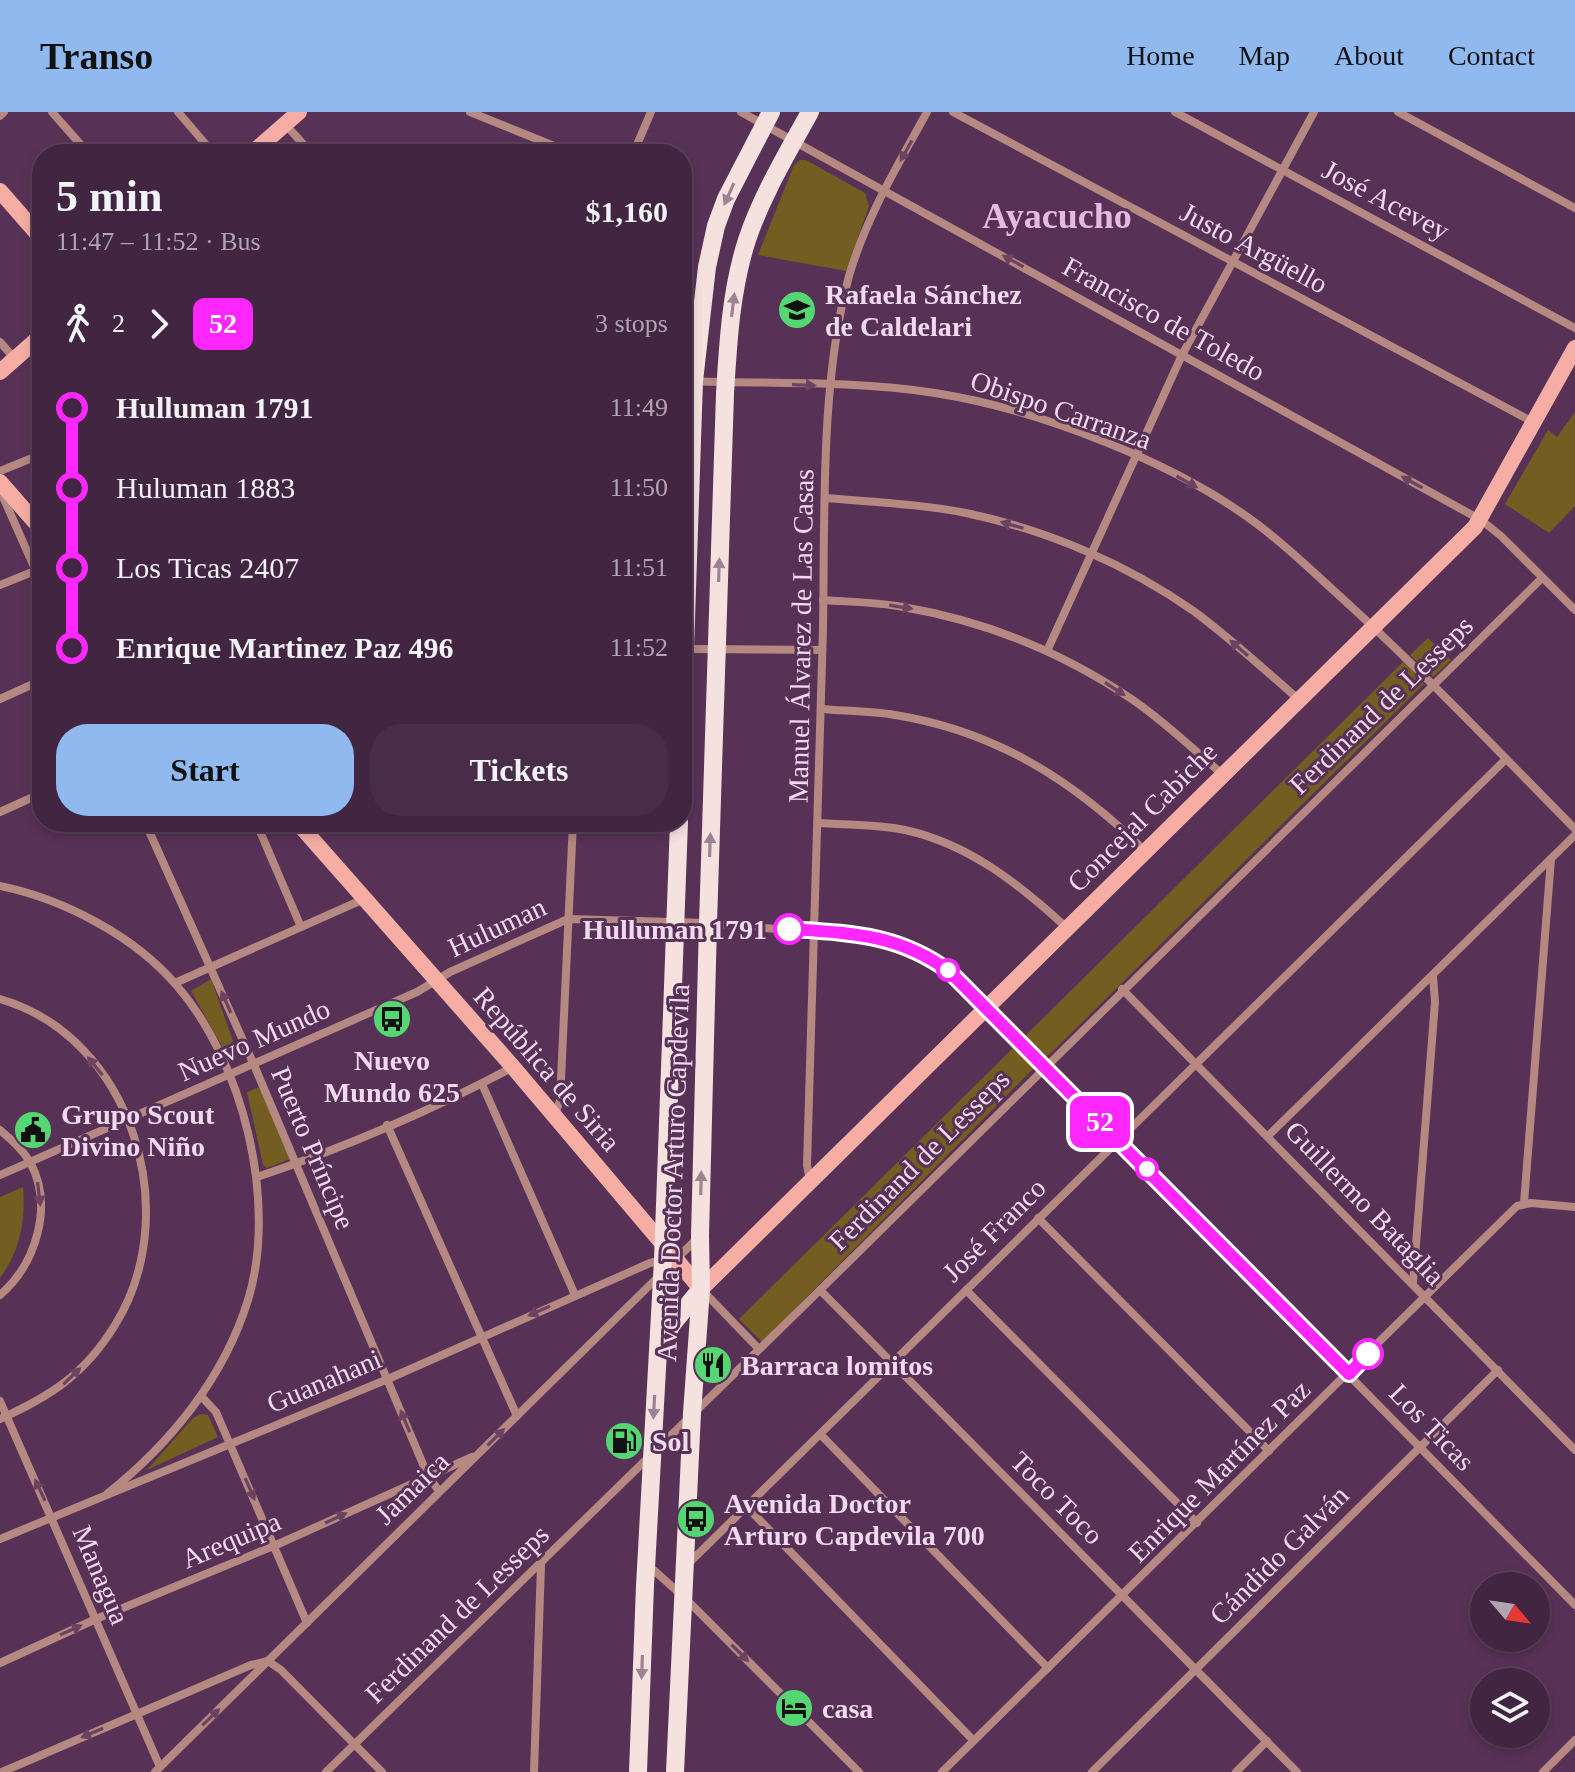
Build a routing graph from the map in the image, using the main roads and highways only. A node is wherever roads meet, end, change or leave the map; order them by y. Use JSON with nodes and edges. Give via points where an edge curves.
{"nodes":[{"id":1,"x":299,"y":112,"type":"edge"},
{"id":2,"x":810,"y":112,"type":"edge"},
{"id":3,"x":767,"y":118,"type":"edge"},
{"id":4,"x":262,"y":144,"type":"edge"},
{"id":5,"x":0,"y":191,"type":"edge"},
{"id":6,"x":32,"y":228,"type":"edge"},
{"id":7,"x":32,"y":344,"type":"edge"},
{"id":8,"x":1575,"y":348,"type":"edge"},
{"id":9,"x":692,"y":357,"type":"edge"},
{"id":10,"x":0,"y":372,"type":"edge"},
{"id":11,"x":0,"y":482,"type":"edge"},
{"id":12,"x":32,"y":519,"type":"edge"},
{"id":13,"x":306,"y":832,"type":"edge"},
{"id":14,"x":679,"y":832,"type":"edge"},
{"id":15,"x":666,"y":1260,"type":"junction"},
{"id":16,"x":701,"y":1289,"type":"junction"},
{"id":17,"x":657,"y":1350,"type":"junction"},
{"id":18,"x":638,"y":1772,"type":"edge"},
{"id":19,"x":675,"y":1772,"type":"edge"}],
"edges":[{"from":1,"to":4,"type":"main road"},
{"from":16,"to":2,"type":"main road","name":"Avenida Doctor Arturo Capdevila","one_way":true,"via":[[726,383],[739,266],[757,214]]},
{"from":3,"to":9,"type":"main road","one_way":true,"via":[[716,226]]},
{"from":5,"to":6,"type":"main road"},
{"from":7,"to":10,"type":"main road"},
{"from":8,"to":16,"type":"main road","name":"Concejal Cabiche","via":[[1481,520]]},
{"from":11,"to":12,"type":"main road"},
{"from":13,"to":15,"type":"main road","name":"República de Siria","via":[[513,1067]]},
{"from":14,"to":15,"type":"main road","name":"Avenida Doctor Arturo Capdevila"},
{"from":15,"to":16,"type":"main road","name":"República de Siria"},
{"from":15,"to":17,"type":"main road","name":"Avenida Doctor Arturo Capdevila"},
{"from":16,"to":17,"type":"main road"},
{"from":16,"to":19,"type":"main road","name":"Avenida Doctor Arturo Capdevila"},
{"from":17,"to":18,"type":"main road","name":"Avenida Doctor Arturo Capdevila","one_way":true}]}
